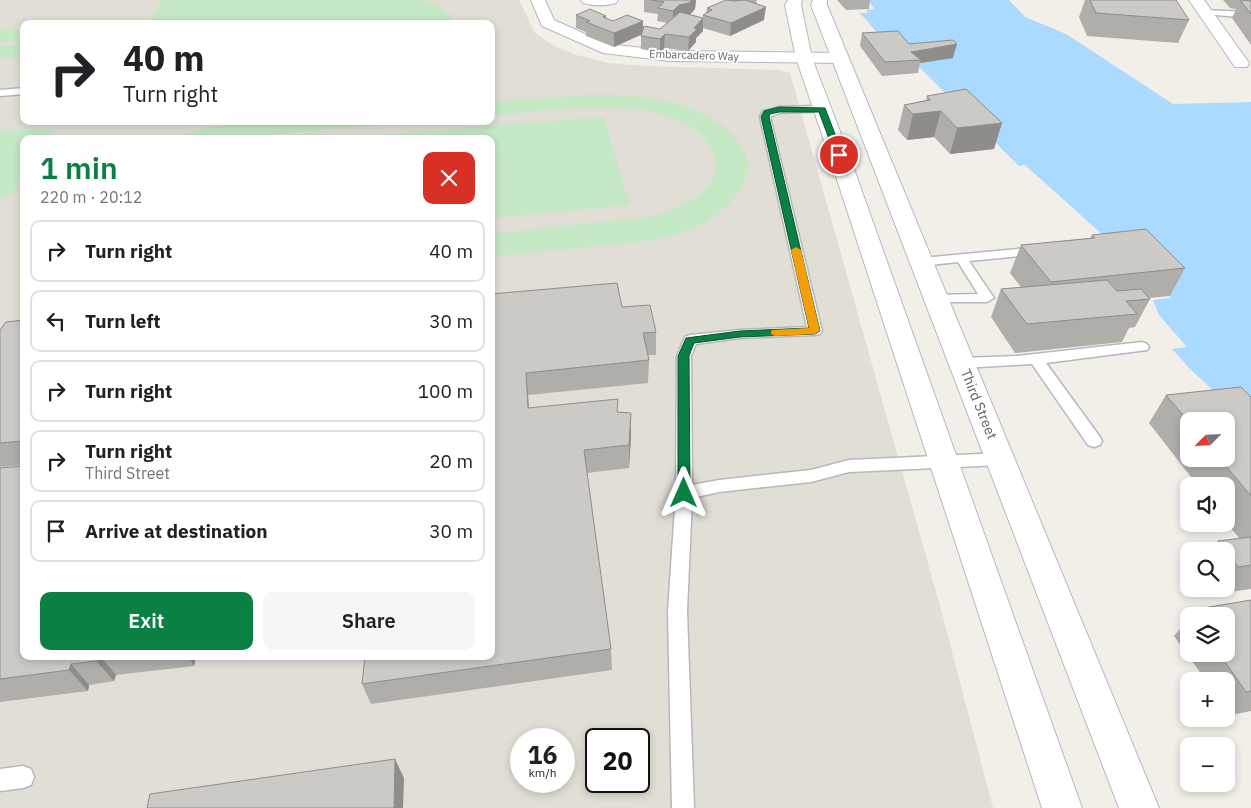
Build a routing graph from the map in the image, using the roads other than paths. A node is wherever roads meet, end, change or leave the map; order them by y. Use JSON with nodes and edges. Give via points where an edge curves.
{"nodes":[{"id":1,"x":538,"y":0,"type":"edge"},
{"id":2,"x":588,"y":0,"type":"edge"},
{"id":3,"x":611,"y":0,"type":"edge"},
{"id":4,"x":794,"y":0,"type":"edge"},
{"id":5,"x":820,"y":0,"type":"edge"},
{"id":6,"x":1200,"y":6,"type":"edge"},
{"id":7,"x":1251,"y":15,"type":"edge"},
{"id":8,"x":804,"y":58,"type":"junction"},
{"id":9,"x":840,"y":58,"type":"junction"},
{"id":10,"x":1240,"y":63,"type":"dead end"},
{"id":11,"x":20,"y":91,"type":"edge"},
{"id":12,"x":0,"y":93,"type":"edge"},
{"id":13,"x":822,"y":109,"type":"junction"},
{"id":14,"x":1048,"y":250,"type":"edge"},
{"id":15,"x":962,"y":258,"type":"junction"},
{"id":16,"x":922,"y":262,"type":"junction"},
{"id":17,"x":937,"y":298,"type":"junction"},
{"id":18,"x":1142,"y":347,"type":"dead end"},
{"id":19,"x":1036,"y":359,"type":"junction"},
{"id":20,"x":963,"y":363,"type":"junction"},
{"id":21,"x":1094,"y":441,"type":"dead end"},
{"id":22,"x":1001,"y":459,"type":"junction"},
{"id":23,"x":944,"y":463,"type":"junction"},
{"id":24,"x":684,"y":493,"type":"junction"},
{"id":25,"x":23,"y":777,"type":"dead end"},
{"id":26,"x":0,"y":780,"type":"edge"},
{"id":27,"x":683,"y":808,"type":"edge"},
{"id":28,"x":1062,"y":808,"type":"edge"},
{"id":29,"x":1139,"y":808,"type":"edge"}],
"edges":[{"from":1,"to":8,"type":"main road","name":"Embarcadero Way","via":[[548,23],[603,48],[670,56]]},
{"from":2,"to":3,"type":"main road"},
{"from":4,"to":8,"type":"main road"},
{"from":5,"to":9,"type":"main road","name":"Third Street","via":[[819,5]]},
{"from":6,"to":7,"type":"lane"},
{"from":6,"to":10,"type":"main road"},
{"from":8,"to":9,"type":"main road","name":"Embarcadero Way"},
{"from":8,"to":13,"type":"main road"},
{"from":9,"to":16,"type":"main road","name":"Third Street"},
{"from":11,"to":12,"type":"lane"},
{"from":13,"to":23,"type":"main road"},
{"from":13,"to":24,"type":"lane","via":[[773,110],[765,117],[815,331],[690,340],[684,356]]},
{"from":14,"to":15,"type":"lane"},
{"from":15,"to":16,"type":"lane"},
{"from":15,"to":17,"type":"lane","via":[[987,298]]},
{"from":16,"to":17,"type":"main road","name":"Third Street"},
{"from":17,"to":20,"type":"main road","name":"Third Street"},
{"from":18,"to":19,"type":"lane"},
{"from":19,"to":20,"type":"lane"},
{"from":19,"to":21,"type":"lane"},
{"from":20,"to":22,"type":"main road","name":"Third Street"},
{"from":22,"to":23,"type":"lane"},
{"from":22,"to":29,"type":"main road","name":"Third Street"},
{"from":23,"to":24,"type":"lane","via":[[849,466],[811,476]]},
{"from":23,"to":28,"type":"main road"},
{"from":24,"to":27,"type":"lane","via":[[677,676]]},
{"from":25,"to":26,"type":"lane"}]}
